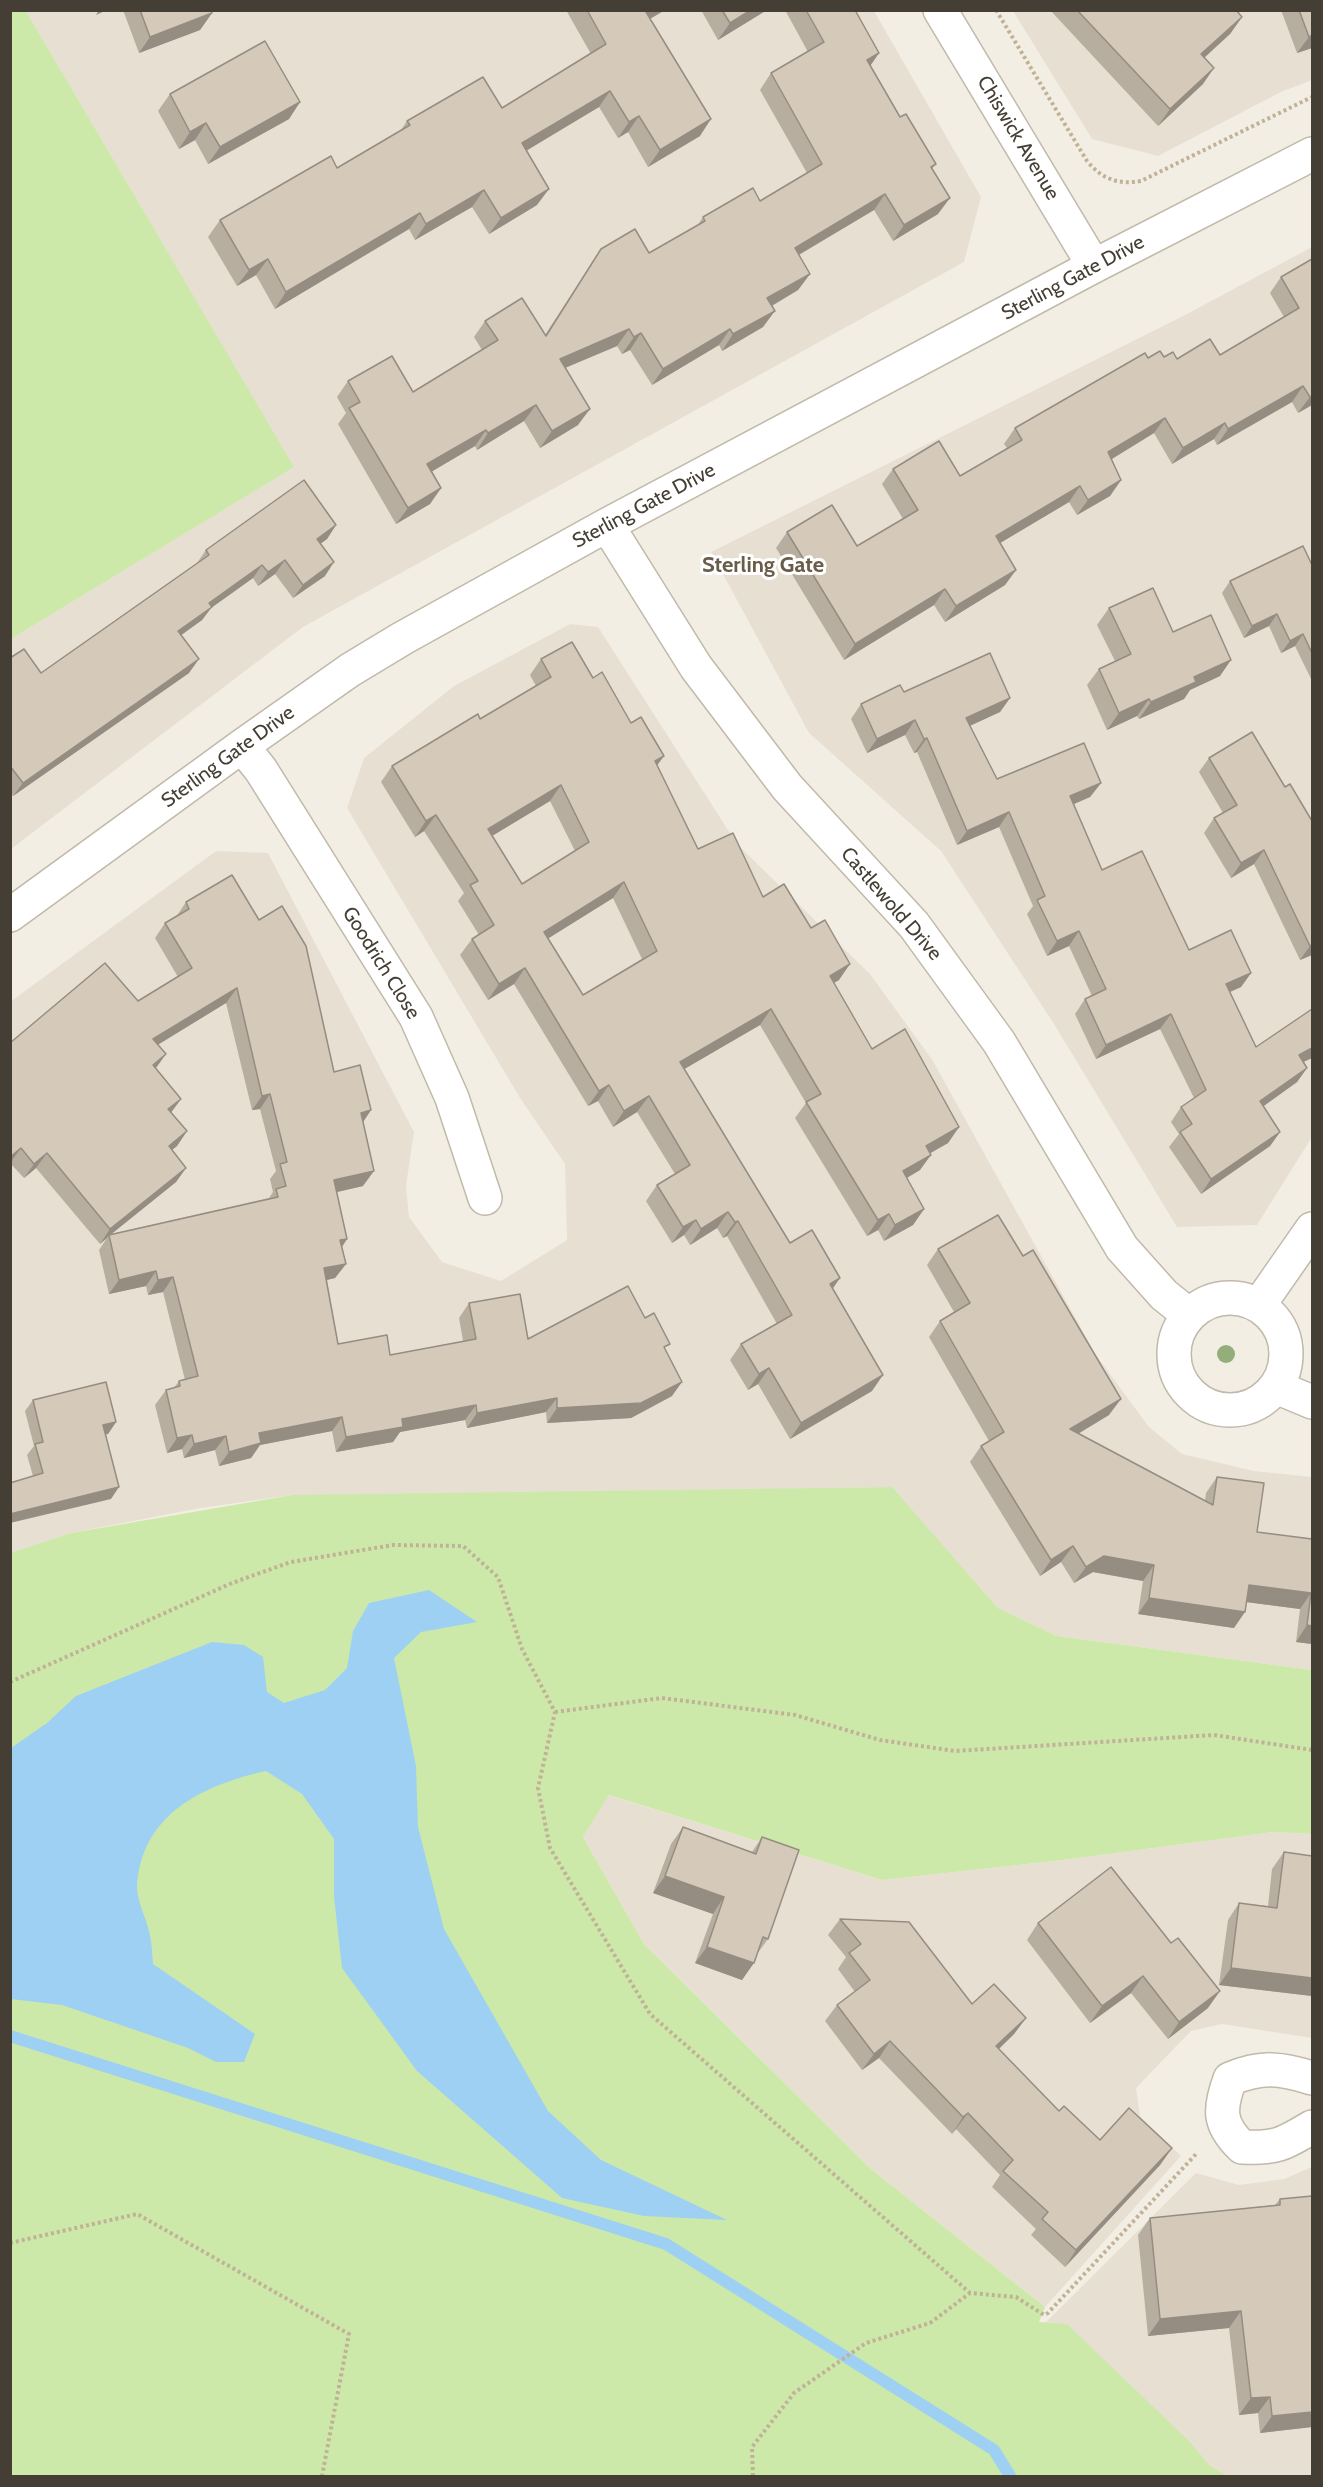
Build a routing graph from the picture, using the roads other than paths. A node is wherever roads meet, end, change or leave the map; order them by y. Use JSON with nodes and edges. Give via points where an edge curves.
{"nodes":[{"id":1,"x":940,"y":10,"type":"edge"},
{"id":2,"x":1312,"y":154,"type":"edge"},
{"id":3,"x":1094,"y":266,"type":"junction"},
{"id":4,"x":607,"y":525,"type":"junction"},
{"id":5,"x":242,"y":746,"type":"junction"},
{"id":6,"x":10,"y":915,"type":"edge"},
{"id":7,"x":485,"y":1198,"type":"dead end"},
{"id":8,"x":1312,"y":1229,"type":"edge"},
{"id":9,"x":1258,"y":1305,"type":"junction"},
{"id":10,"x":1189,"y":1315,"type":"junction"},
{"id":11,"x":1276,"y":1387,"type":"junction"},
{"id":12,"x":1312,"y":1402,"type":"edge"},
{"id":13,"x":1312,"y":2078,"type":"edge"},
{"id":14,"x":1312,"y":2127,"type":"edge"}],
"edges":[{"from":1,"to":3,"type":"street","name":"Chiswick Avenue"},
{"from":2,"to":3,"type":"street","name":"Sterling Gate Drive"},
{"from":3,"to":4,"type":"street","name":"Sterling Gate Drive"},
{"from":4,"to":5,"type":"street","name":"Sterling Gate Drive","via":[[350,670]]},
{"from":4,"to":10,"type":"street","name":"Castlewold Drive","via":[[696,667],[787,787],[914,925],[999,1042],[1122,1248],[1164,1296]]},
{"from":5,"to":6,"type":"street","name":"Sterling Gate Drive"},
{"from":5,"to":7,"type":"street","name":"Goodrich Close","via":[[261,770],[416,1017],[452,1098]]},
{"from":8,"to":9,"type":"street"},
{"from":9,"to":10,"type":"street","via":[[1222,1298]]},
{"from":9,"to":11,"type":"street","via":[[1273,1317],[1283,1333],[1284,1370]]},
{"from":10,"to":11,"type":"street","via":[[1174,1348],[1183,1383],[1195,1397],[1228,1410],[1263,1400]]},
{"from":11,"to":12,"type":"street"},
{"from":13,"to":14,"type":"street","via":[[1285,2070],[1254,2069],[1230,2079],[1220,2104],[1226,2132],[1242,2147],[1267,2149]]}]}
